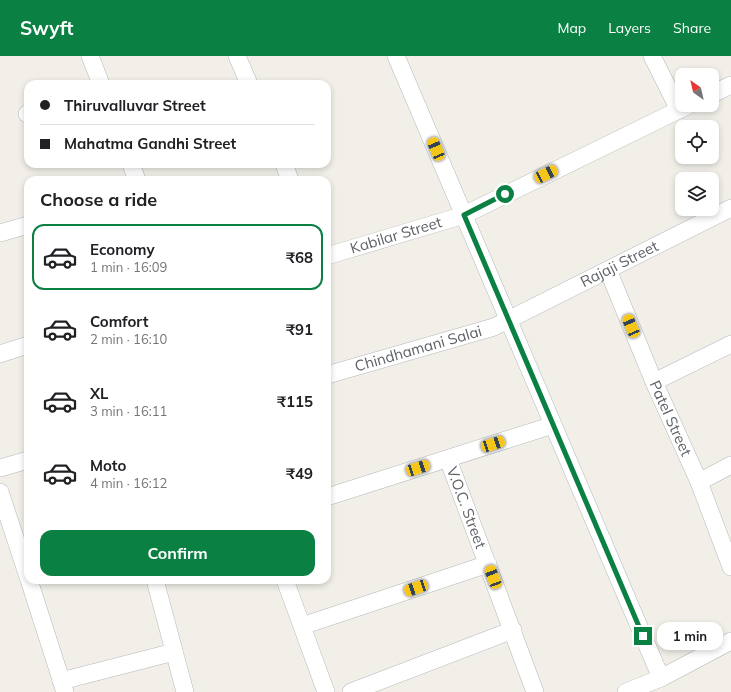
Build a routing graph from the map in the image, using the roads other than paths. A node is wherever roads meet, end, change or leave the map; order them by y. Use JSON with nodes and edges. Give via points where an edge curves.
{"nodes":[{"id":1,"x":90,"y":56,"type":"edge"},
{"id":2,"x":238,"y":56,"type":"edge"},
{"id":3,"x":396,"y":56,"type":"edge"},
{"id":4,"x":652,"y":56,"type":"edge"},
{"id":5,"x":99,"y":80,"type":"edge"},
{"id":6,"x":247,"y":80,"type":"edge"},
{"id":7,"x":731,"y":85,"type":"edge"},
{"id":8,"x":719,"y":91,"type":"edge"},
{"id":9,"x":675,"y":93,"type":"edge"},
{"id":10,"x":675,"y":111,"type":"edge"},
{"id":11,"x":731,"y":208,"type":"edge"},
{"id":12,"x":464,"y":215,"type":"junction"},
{"id":13,"x":24,"y":226,"type":"edge"},
{"id":14,"x":0,"y":233,"type":"edge"},
{"id":15,"x":331,"y":255,"type":"edge"},
{"id":16,"x":608,"y":270,"type":"junction"},
{"id":17,"x":508,"y":320,"type":"junction"},
{"id":18,"x":731,"y":344,"type":"edge"},
{"id":19,"x":24,"y":346,"type":"edge"},
{"id":20,"x":0,"y":354,"type":"edge"},
{"id":21,"x":331,"y":374,"type":"edge"},
{"id":22,"x":654,"y":382,"type":"junction"},
{"id":23,"x":553,"y":425,"type":"junction"},
{"id":24,"x":448,"y":459,"type":"junction"},
{"id":25,"x":24,"y":461,"type":"edge"},
{"id":26,"x":731,"y":465,"type":"edge"},
{"id":27,"x":0,"y":468,"type":"edge"},
{"id":28,"x":699,"y":482,"type":"junction"},
{"id":29,"x":0,"y":492,"type":"edge"},
{"id":30,"x":331,"y":497,"type":"edge"},
{"id":31,"x":24,"y":564,"type":"edge"},
{"id":32,"x":488,"y":564,"type":"junction"},
{"id":33,"x":731,"y":567,"type":"edge"},
{"id":34,"x":30,"y":584,"type":"edge"},
{"id":35,"x":156,"y":584,"type":"edge"},
{"id":36,"x":286,"y":584,"type":"edge"},
{"id":37,"x":302,"y":626,"type":"junction"},
{"id":38,"x":514,"y":630,"type":"junction"},
{"id":39,"x":731,"y":641,"type":"edge"},
{"id":40,"x":174,"y":652,"type":"junction"},
{"id":41,"x":661,"y":678,"type":"junction"},
{"id":42,"x":63,"y":686,"type":"edge"},
{"id":43,"x":185,"y":692,"type":"edge"},
{"id":44,"x":326,"y":692,"type":"edge"},
{"id":45,"x":351,"y":692,"type":"edge"},
{"id":46,"x":535,"y":692,"type":"edge"},
{"id":47,"x":626,"y":692,"type":"edge"}],
"edges":[{"from":1,"to":5,"type":"street"},
{"from":2,"to":6,"type":"street"},
{"from":3,"to":12,"type":"street"},
{"from":4,"to":9,"type":"street"},
{"from":7,"to":8,"type":"street"},
{"from":10,"to":12,"type":"street","name":"Kabilar Street"},
{"from":11,"to":16,"type":"street","name":"Rajaji Street"},
{"from":12,"to":15,"type":"street","name":"Kabilar Street"},
{"from":12,"to":17,"type":"street"},
{"from":13,"to":14,"type":"street"},
{"from":16,"to":17,"type":"street","name":"Rajaji Street"},
{"from":16,"to":22,"type":"street","name":"Patel Street"},
{"from":17,"to":21,"type":"street","name":"Chindhamani Salai","via":[[494,327]]},
{"from":17,"to":23,"type":"street"},
{"from":18,"to":22,"type":"street"},
{"from":19,"to":20,"type":"street"},
{"from":22,"to":28,"type":"street","name":"Patel Street"},
{"from":23,"to":24,"type":"street"},
{"from":23,"to":41,"type":"street"},
{"from":24,"to":30,"type":"street"},
{"from":24,"to":32,"type":"street","name":"V.O.C. Street"},
{"from":25,"to":27,"type":"street"},
{"from":26,"to":28,"type":"street"},
{"from":28,"to":33,"type":"street","name":"Patel Street"},
{"from":29,"to":31,"type":"street"},
{"from":32,"to":37,"type":"street"},
{"from":32,"to":38,"type":"street","name":"V.O.C. Street"},
{"from":34,"to":42,"type":"street"},
{"from":35,"to":40,"type":"street"},
{"from":36,"to":37,"type":"street"},
{"from":37,"to":44,"type":"street"},
{"from":38,"to":45,"type":"street"},
{"from":38,"to":46,"type":"street","name":"V.O.C. Street"},
{"from":39,"to":41,"type":"street"},
{"from":40,"to":42,"type":"street"},
{"from":40,"to":43,"type":"street"},
{"from":41,"to":47,"type":"street"}]}
